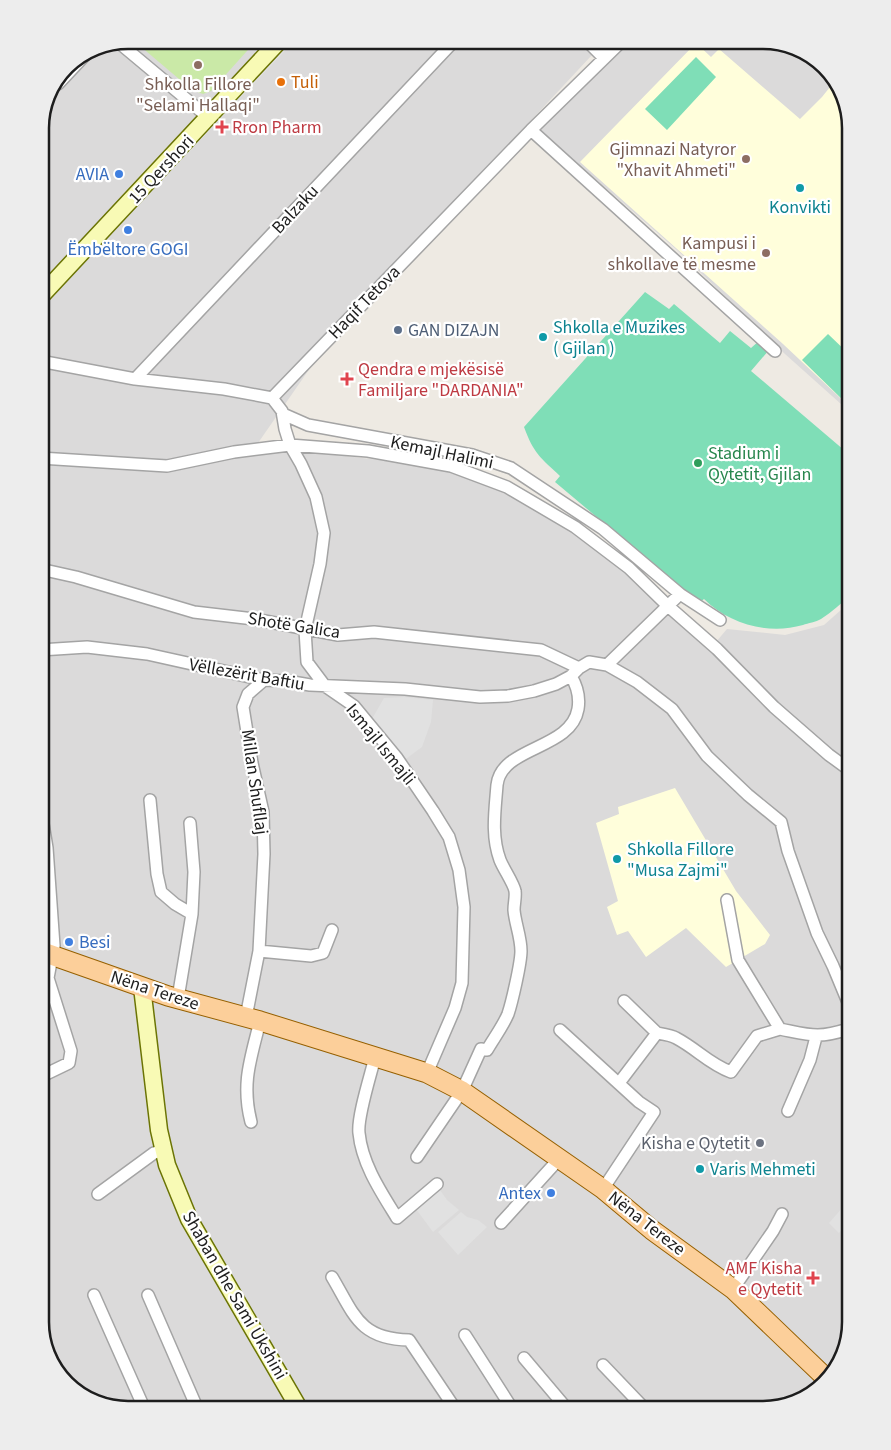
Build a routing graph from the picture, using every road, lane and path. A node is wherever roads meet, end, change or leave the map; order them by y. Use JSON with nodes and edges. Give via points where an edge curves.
{"nodes":[{"id":1,"x":126,"y":49,"type":"edge"},
{"id":2,"x":272,"y":49,"type":"edge"},
{"id":3,"x":446,"y":49,"type":"edge"},
{"id":4,"x":595,"y":49,"type":"edge"},
{"id":5,"x":614,"y":49,"type":"edge"},
{"id":6,"x":604,"y":58,"type":"junction"},
{"id":7,"x":208,"y":118,"type":"junction"},
{"id":8,"x":532,"y":130,"type":"junction"},
{"id":9,"x":49,"y":287,"type":"edge"},
{"id":10,"x":775,"y":352,"type":"dead end"},
{"id":11,"x":49,"y":363,"type":"edge"},
{"id":12,"x":135,"y":378,"type":"junction"},
{"id":13,"x":272,"y":398,"type":"junction"},
{"id":14,"x":284,"y":414,"type":"junction"},
{"id":15,"x":290,"y":445,"type":"junction"},
{"id":16,"x":49,"y":459,"type":"edge"},
{"id":17,"x":49,"y":570,"type":"edge"},
{"id":18,"x":680,"y":594,"type":"junction"},
{"id":19,"x":668,"y":606,"type":"junction"},
{"id":20,"x":720,"y":620,"type":"dead end"},
{"id":21,"x":305,"y":630,"type":"junction"},
{"id":22,"x":49,"y":649,"type":"edge"},
{"id":23,"x":607,"y":665,"type":"junction"},
{"id":24,"x":575,"y":672,"type":"junction"},
{"id":25,"x":264,"y":680,"type":"junction"},
{"id":26,"x":325,"y":686,"type":"junction"},
{"id":27,"x":842,"y":764,"type":"edge"},
{"id":28,"x":150,"y":800,"type":"dead end"},
{"id":29,"x":190,"y":823,"type":"dead end"},
{"id":30,"x":49,"y":876,"type":"edge"},
{"id":31,"x":727,"y":900,"type":"dead end"},
{"id":32,"x":192,"y":914,"type":"junction"},
{"id":33,"x":332,"y":930,"type":"dead end"},
{"id":34,"x":49,"y":950,"type":"edge"},
{"id":35,"x":260,"y":951,"type":"junction"},
{"id":36,"x":49,"y":954,"type":"edge"},
{"id":37,"x":49,"y":981,"type":"edge"},
{"id":38,"x":142,"y":987,"type":"junction"},
{"id":39,"x":842,"y":988,"type":"edge"},
{"id":40,"x":178,"y":998,"type":"junction"},
{"id":41,"x":624,"y":1001,"type":"dead end"},
{"id":42,"x":253,"y":1019,"type":"junction"},
{"id":43,"x":780,"y":1028,"type":"junction"},
{"id":44,"x":560,"y":1030,"type":"dead end"},
{"id":45,"x":842,"y":1032,"type":"edge"},
{"id":46,"x":657,"y":1033,"type":"junction"},
{"id":47,"x":816,"y":1036,"type":"junction"},
{"id":48,"x":376,"y":1056,"type":"junction"},
{"id":49,"x":49,"y":1073,"type":"edge"},
{"id":50,"x":427,"y":1073,"type":"junction"},
{"id":51,"x":619,"y":1083,"type":"junction"},
{"id":52,"x":462,"y":1091,"type":"junction"},
{"id":53,"x":788,"y":1111,"type":"dead end"},
{"id":54,"x":251,"y":1122,"type":"dead end"},
{"id":55,"x":164,"y":1150,"type":"junction"},
{"id":56,"x":417,"y":1157,"type":"dead end"},
{"id":57,"x":559,"y":1159,"type":"junction"},
{"id":58,"x":437,"y":1184,"type":"dead end"},
{"id":59,"x":603,"y":1189,"type":"junction"},
{"id":60,"x":98,"y":1194,"type":"dead end"},
{"id":61,"x":782,"y":1214,"type":"dead end"},
{"id":62,"x":501,"y":1223,"type":"dead end"},
{"id":63,"x":332,"y":1277,"type":"dead end"},
{"id":64,"x":733,"y":1289,"type":"junction"},
{"id":65,"x":94,"y":1295,"type":"dead end"},
{"id":66,"x":148,"y":1295,"type":"dead end"},
{"id":67,"x":465,"y":1335,"type":"dead end"},
{"id":68,"x":524,"y":1358,"type":"dead end"},
{"id":69,"x":603,"y":1365,"type":"dead end"},
{"id":70,"x":822,"y":1375,"type":"edge"},
{"id":71,"x":141,"y":1401,"type":"edge"},
{"id":72,"x":194,"y":1401,"type":"edge"},
{"id":73,"x":295,"y":1401,"type":"edge"},
{"id":74,"x":450,"y":1401,"type":"edge"},
{"id":75,"x":507,"y":1401,"type":"edge"},
{"id":76,"x":560,"y":1401,"type":"edge"},
{"id":77,"x":637,"y":1401,"type":"edge"}],
"edges":[{"from":1,"to":7,"type":"street"},
{"from":2,"to":7,"type":"street","name":"15 Qershori"},
{"from":3,"to":12,"type":"street","name":"Balzaku"},
{"from":4,"to":6,"type":"street"},
{"from":5,"to":6,"type":"street","name":"Haqif Tetova"},
{"from":6,"to":8,"type":"street","name":"Haqif Tetova"},
{"from":7,"to":9,"type":"street","name":"15 Qershori"},
{"from":8,"to":10,"type":"street"},
{"from":8,"to":13,"type":"street","name":"Haqif Tetova"},
{"from":11,"to":12,"type":"street"},
{"from":12,"to":13,"type":"street"},
{"from":13,"to":14,"type":"street","name":"Ismajl Ismajli"},
{"from":14,"to":15,"type":"street","name":"Ismajl Ismajli"},
{"from":14,"to":18,"type":"street","name":"Kemajl Halimi","via":[[308,426],[472,455],[511,468],[603,530]]},
{"from":15,"to":16,"type":"street","via":[[234,452],[167,466]]},
{"from":15,"to":19,"type":"street","via":[[368,451],[452,466],[507,487],[575,527],[629,568]]},
{"from":15,"to":21,"type":"street","name":"Ismajl Ismajli","via":[[316,497],[324,533]]},
{"from":17,"to":21,"type":"street","name":"Shotë Galica","via":[[194,612],[254,619]]},
{"from":18,"to":19,"type":"street"},
{"from":18,"to":20,"type":"street","name":"Kemajl Halimi"},
{"from":19,"to":23,"type":"street"},
{"from":19,"to":27,"type":"street","via":[[774,706]]},
{"from":21,"to":24,"type":"street","name":"Shotë Galica","via":[[338,635],[374,632],[541,650]]},
{"from":21,"to":26,"type":"street","name":"Ismajl Ismajli","via":[[307,662]]},
{"from":22,"to":25,"type":"street","name":"Vëllezërit Baftiu","via":[[87,647],[147,654]]},
{"from":23,"to":24,"type":"street","name":"Vëllezërit Baftiu","via":[[589,662]]},
{"from":23,"to":39,"type":"street","via":[[672,708],[707,756],[748,796],[781,822],[817,933]]},
{"from":24,"to":26,"type":"street","name":"Vëllezërit Baftiu","via":[[556,684],[508,696],[480,697],[405,689]]},
{"from":24,"to":52,"type":"street","via":[[579,704],[577,718],[555,739],[520,756],[505,768],[498,782],[495,842],[515,889],[514,910],[521,951],[508,1014],[487,1050],[481,1049]]},
{"from":25,"to":26,"type":"street","name":"Vëllezërit Baftiu"},
{"from":25,"to":35,"type":"street","name":"Millan Shufllaj","via":[[248,694],[243,707],[263,812]]},
{"from":26,"to":50,"type":"street","name":"Ismajl Ismajli","via":[[354,706],[397,758],[449,837],[459,870],[464,907],[462,983],[455,1008]]},
{"from":28,"to":32,"type":"street","via":[[161,892]]},
{"from":29,"to":32,"type":"street","via":[[194,872]]},
{"from":30,"to":34,"type":"street","via":[[54,946]]},
{"from":31,"to":43,"type":"street","via":[[738,960]]},
{"from":32,"to":40,"type":"street"},
{"from":33,"to":35,"type":"street","via":[[324,953],[311,956]]},
{"from":35,"to":42,"type":"street","name":"Millan Shufllaj"},
{"from":36,"to":38,"type":"main road","name":"Nëna Tereze"},
{"from":37,"to":49,"type":"street","via":[[71,1051],[69,1063]]},
{"from":38,"to":40,"type":"main road","name":"Nëna Tereze"},
{"from":38,"to":55,"type":"street","name":"Shaban dhe Sami Ukshini"},
{"from":40,"to":42,"type":"main road","name":"Nëna Tereze"},
{"from":41,"to":46,"type":"street"},
{"from":42,"to":48,"type":"main road","name":"Nëna Tereze"},
{"from":42,"to":54,"type":"street","via":[[246,1077]]},
{"from":43,"to":46,"type":"street","via":[[757,1036],[731,1072],[717,1067],[674,1037]]},
{"from":43,"to":47,"type":"street"},
{"from":44,"to":51,"type":"street"},
{"from":45,"to":47,"type":"street"},
{"from":46,"to":51,"type":"street"},
{"from":47,"to":53,"type":"street","via":[[810,1060]]},
{"from":48,"to":50,"type":"main road","name":"Nëna Tereze"},
{"from":48,"to":58,"type":"street","via":[[358,1131],[371,1172],[397,1218]]},
{"from":50,"to":52,"type":"main road","name":"Nëna Tereze"},
{"from":51,"to":59,"type":"street","via":[[654,1112]]},
{"from":52,"to":56,"type":"street"},
{"from":52,"to":57,"type":"main road","name":"Nëna Tereze"},
{"from":55,"to":60,"type":"street","via":[[154,1153]]},
{"from":55,"to":73,"type":"street","name":"Shaban dhe Sami Ukshini","via":[[189,1219]]},
{"from":57,"to":59,"type":"main road","name":"Nëna Tereze"},
{"from":57,"to":62,"type":"street"},
{"from":59,"to":64,"type":"main road","name":"Nëna Tereze","via":[[652,1230]]},
{"from":61,"to":64,"type":"street"},
{"from":63,"to":74,"type":"street","via":[[360,1324],[393,1340],[408,1340]]},
{"from":64,"to":70,"type":"main road","name":"Nëna Tereze"},
{"from":65,"to":71,"type":"street"},
{"from":66,"to":72,"type":"street"},
{"from":67,"to":75,"type":"street"},
{"from":68,"to":76,"type":"street"},
{"from":69,"to":77,"type":"street"}]}
